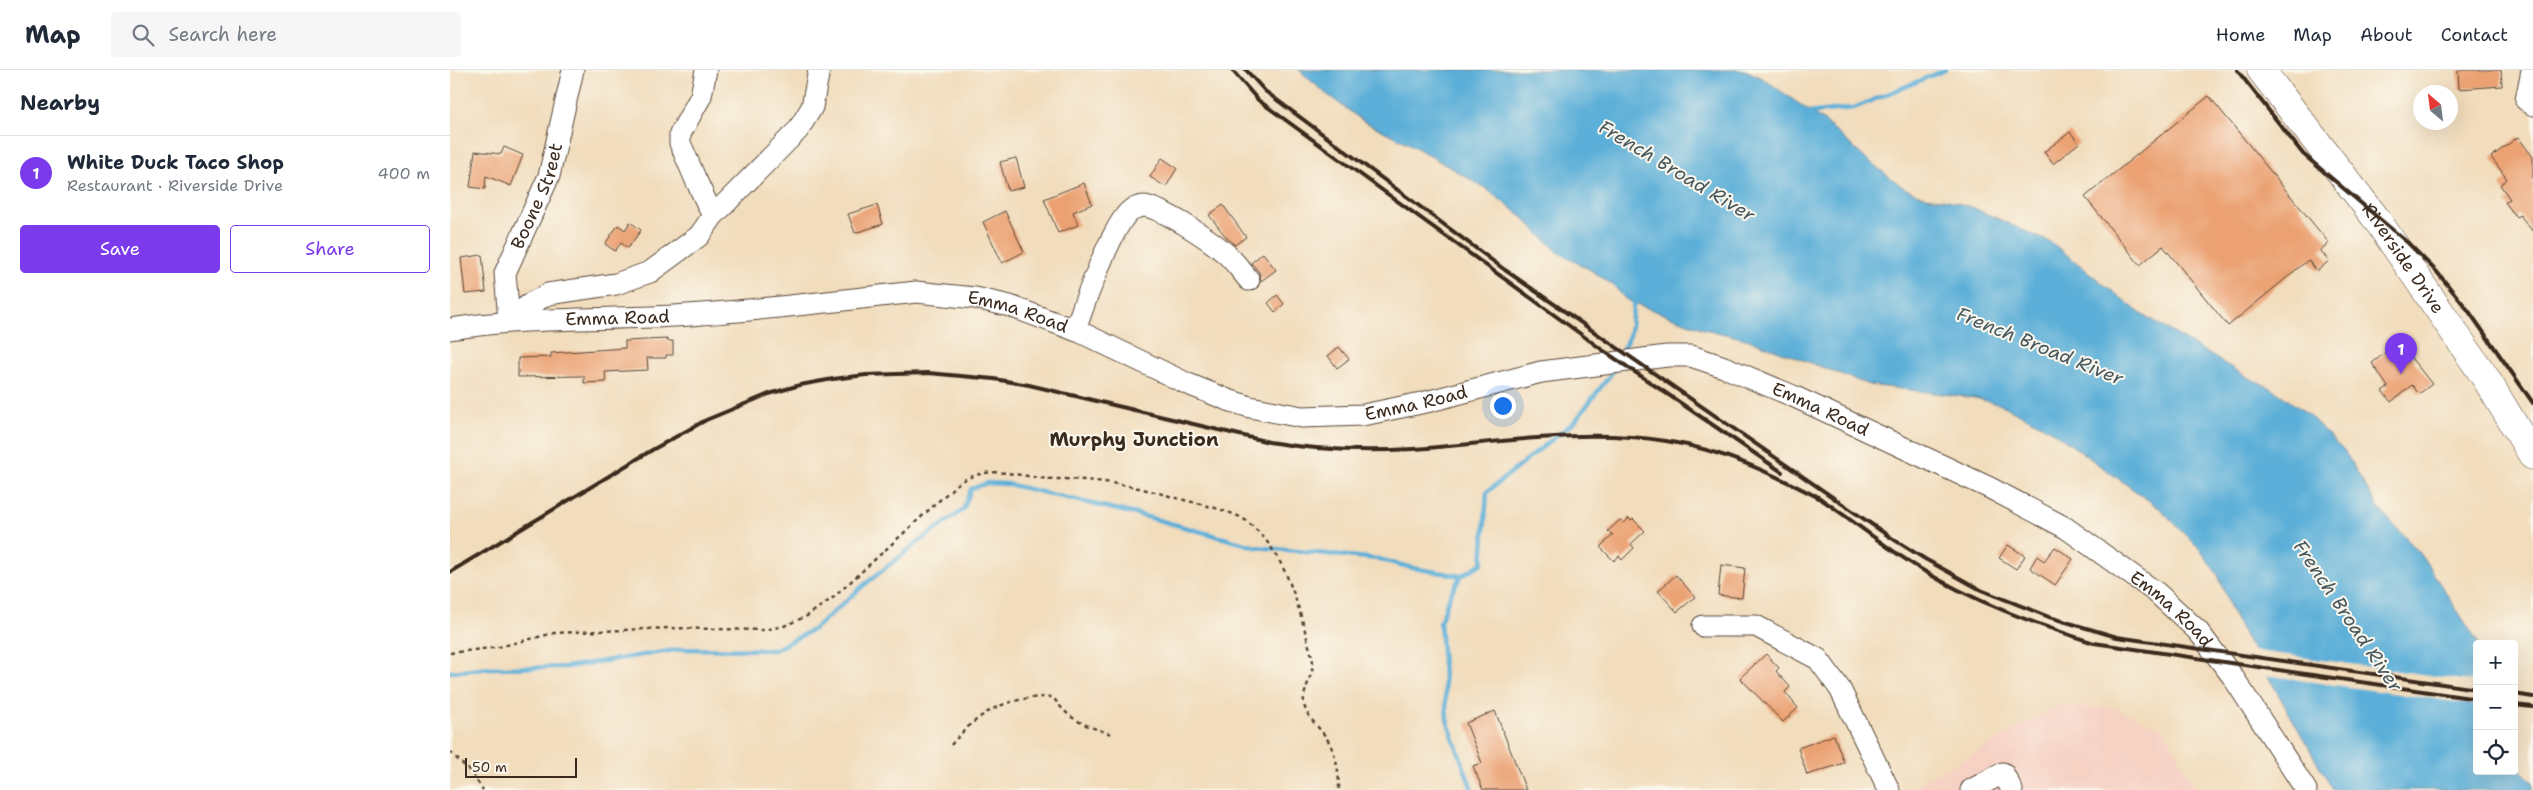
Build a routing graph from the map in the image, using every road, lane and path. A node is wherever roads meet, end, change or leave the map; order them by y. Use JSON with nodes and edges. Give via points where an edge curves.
{"nodes":[{"id":1,"x":573,"y":70,"type":"edge"},
{"id":2,"x":706,"y":70,"type":"edge"},
{"id":3,"x":819,"y":70,"type":"edge"},
{"id":4,"x":2261,"y":70,"type":"edge"},
{"id":5,"x":2532,"y":70,"type":"edge"},
{"id":6,"x":2533,"y":105,"type":"edge"},
{"id":7,"x":713,"y":216,"type":"junction"},
{"id":8,"x":1250,"y":280,"type":"dead end"},
{"id":9,"x":509,"y":320,"type":"junction"},
{"id":10,"x":450,"y":329,"type":"edge"},
{"id":11,"x":1075,"y":330,"type":"junction"},
{"id":12,"x":2533,"y":456,"type":"edge"},
{"id":13,"x":1703,"y":626,"type":"dead end"},
{"id":14,"x":450,"y":653,"type":"edge"},
{"id":15,"x":1114,"y":735,"type":"dead end"},
{"id":16,"x":951,"y":745,"type":"dead end"},
{"id":17,"x":450,"y":752,"type":"edge"},
{"id":18,"x":2007,"y":781,"type":"edge"},
{"id":19,"x":483,"y":790,"type":"edge"},
{"id":20,"x":1339,"y":790,"type":"edge"},
{"id":21,"x":1888,"y":790,"type":"edge"},
{"id":22,"x":1971,"y":790,"type":"edge"},
{"id":23,"x":2306,"y":790,"type":"edge"}],
"edges":[{"from":1,"to":9,"type":"street","name":"Boone Street","via":[[548,176],[505,273]]},
{"from":2,"to":7,"type":"street","via":[[701,96],[680,134],[680,143]]},
{"from":3,"to":7,"type":"street","via":[[812,107],[798,130]]},
{"from":4,"to":12,"type":"main road","name":"Riverside Drive","via":[[2375,217],[2485,378]]},
{"from":5,"to":6,"type":"street","via":[[2526,100]]},
{"from":7,"to":9,"type":"street","via":[[699,236],[650,272],[616,284],[548,294]]},
{"from":8,"to":11,"type":"street","via":[[1225,253],[1200,234],[1157,210],[1143,206],[1132,209],[1123,218]]},
{"from":9,"to":10,"type":"street","name":"Emma Road"},
{"from":9,"to":11,"type":"street","name":"Emma Road","via":[[742,312],[916,292],[975,298],[1010,306]]},
{"from":11,"to":23,"type":"street","name":"Emma Road","via":[[1228,400],[1302,417],[1363,415],[1533,374],[1667,356],[1691,356],[1724,367],[1990,488],[2066,528],[2158,593],[2198,631],[2233,677]]},
{"from":13,"to":21,"type":"street","via":[[1756,626],[1818,659],[1840,689]]},
{"from":14,"to":20,"type":"path","via":[[499,647],[554,633],[669,628],[764,630],[784,626],[807,616],[834,597],[955,486],[972,475],[992,471],[1036,478],[1119,483],[1244,518],[1263,537],[1287,574],[1314,660],[1304,696],[1305,708],[1335,755]]},
{"from":15,"to":16,"type":"path","via":[[1078,722],[1064,713],[1053,697],[1031,696],[982,714],[965,727]]},
{"from":17,"to":19,"type":"path","via":[[472,772]]},
{"from":18,"to":22,"type":"street"}]}
